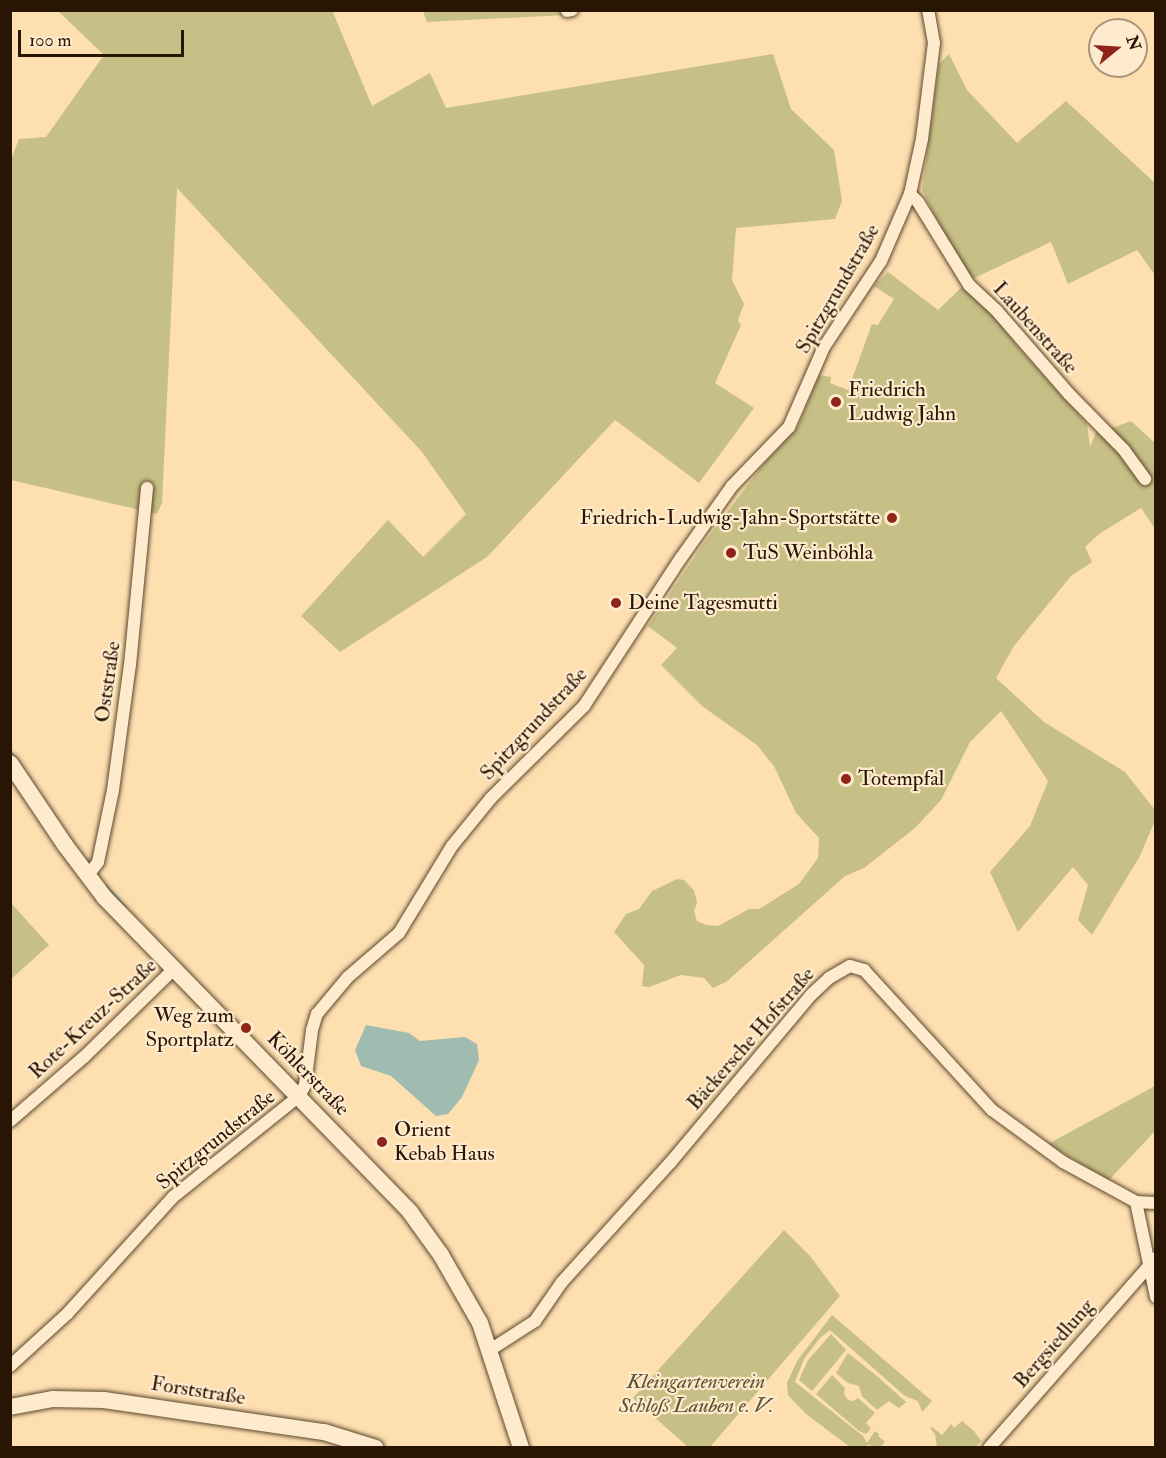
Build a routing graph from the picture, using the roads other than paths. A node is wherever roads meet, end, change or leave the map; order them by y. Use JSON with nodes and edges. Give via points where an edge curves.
{"nodes":[{"id":1,"x":928,"y":10,"type":"edge"},
{"id":2,"x":910,"y":194,"type":"junction"},
{"id":3,"x":1145,"y":479,"type":"dead end"},
{"id":4,"x":147,"y":488,"type":"dead end"},
{"id":5,"x":10,"y":763,"type":"edge"},
{"id":6,"x":88,"y":875,"type":"junction"},
{"id":7,"x":174,"y":969,"type":"junction"},
{"id":8,"x":299,"y":1096,"type":"junction"},
{"id":9,"x":10,"y":1121,"type":"edge"},
{"id":10,"x":1136,"y":1202,"type":"junction"},
{"id":11,"x":1155,"y":1203,"type":"edge"},
{"id":12,"x":1152,"y":1262,"type":"edge"},
{"id":13,"x":1155,"y":1297,"type":"edge"},
{"id":14,"x":490,"y":1350,"type":"junction"},
{"id":15,"x":10,"y":1366,"type":"edge"},
{"id":16,"x":10,"y":1407,"type":"edge"},
{"id":17,"x":376,"y":1448,"type":"edge"},
{"id":18,"x":521,"y":1448,"type":"edge"},
{"id":19,"x":989,"y":1448,"type":"edge"}],
"edges":[{"from":1,"to":2,"type":"street","name":"Spitzgrundstraße","via":[[934,43],[922,139]]},
{"from":2,"to":3,"type":"street","name":"Laubenstraße","via":[[969,285],[1124,450]]},
{"from":2,"to":8,"type":"street","name":"Spitzgrundstraße","via":[[881,261],[824,347],[789,426],[727,494],[594,694],[491,798],[452,846],[399,933],[348,976],[317,1014],[306,1085]]},
{"from":4,"to":6,"type":"street","name":"Oststraße","via":[[113,790],[98,862]]},
{"from":5,"to":6,"type":"street","name":"Köhlerstraße"},
{"from":6,"to":7,"type":"street","name":"Köhlerstraße"},
{"from":7,"to":8,"type":"street","name":"Köhlerstraße"},
{"from":7,"to":9,"type":"street","name":"Rote-Kreuz-Straße","via":[[84,1057]]},
{"from":8,"to":14,"type":"street","name":"Köhlerstraße","via":[[410,1212],[467,1297]]},
{"from":8,"to":15,"type":"street","name":"Spitzgrundstraße","via":[[173,1197],[67,1314]]},
{"from":10,"to":11,"type":"street","name":"Bäckersche Hofstraße"},
{"from":10,"to":12,"type":"street"},
{"from":10,"to":14,"type":"street","name":"Bäckersche Hofstraße","via":[[1064,1162],[992,1110],[864,970],[850,966],[829,978],[812,995],[670,1163],[562,1282],[535,1321]]},
{"from":12,"to":13,"type":"street"},
{"from":12,"to":19,"type":"street","name":"Bergsiedlung"},
{"from":14,"to":18,"type":"street","name":"Köhlerstraße"},
{"from":16,"to":17,"type":"street","name":"Forststraße","via":[[53,1399],[104,1400],[324,1432]]}]}
